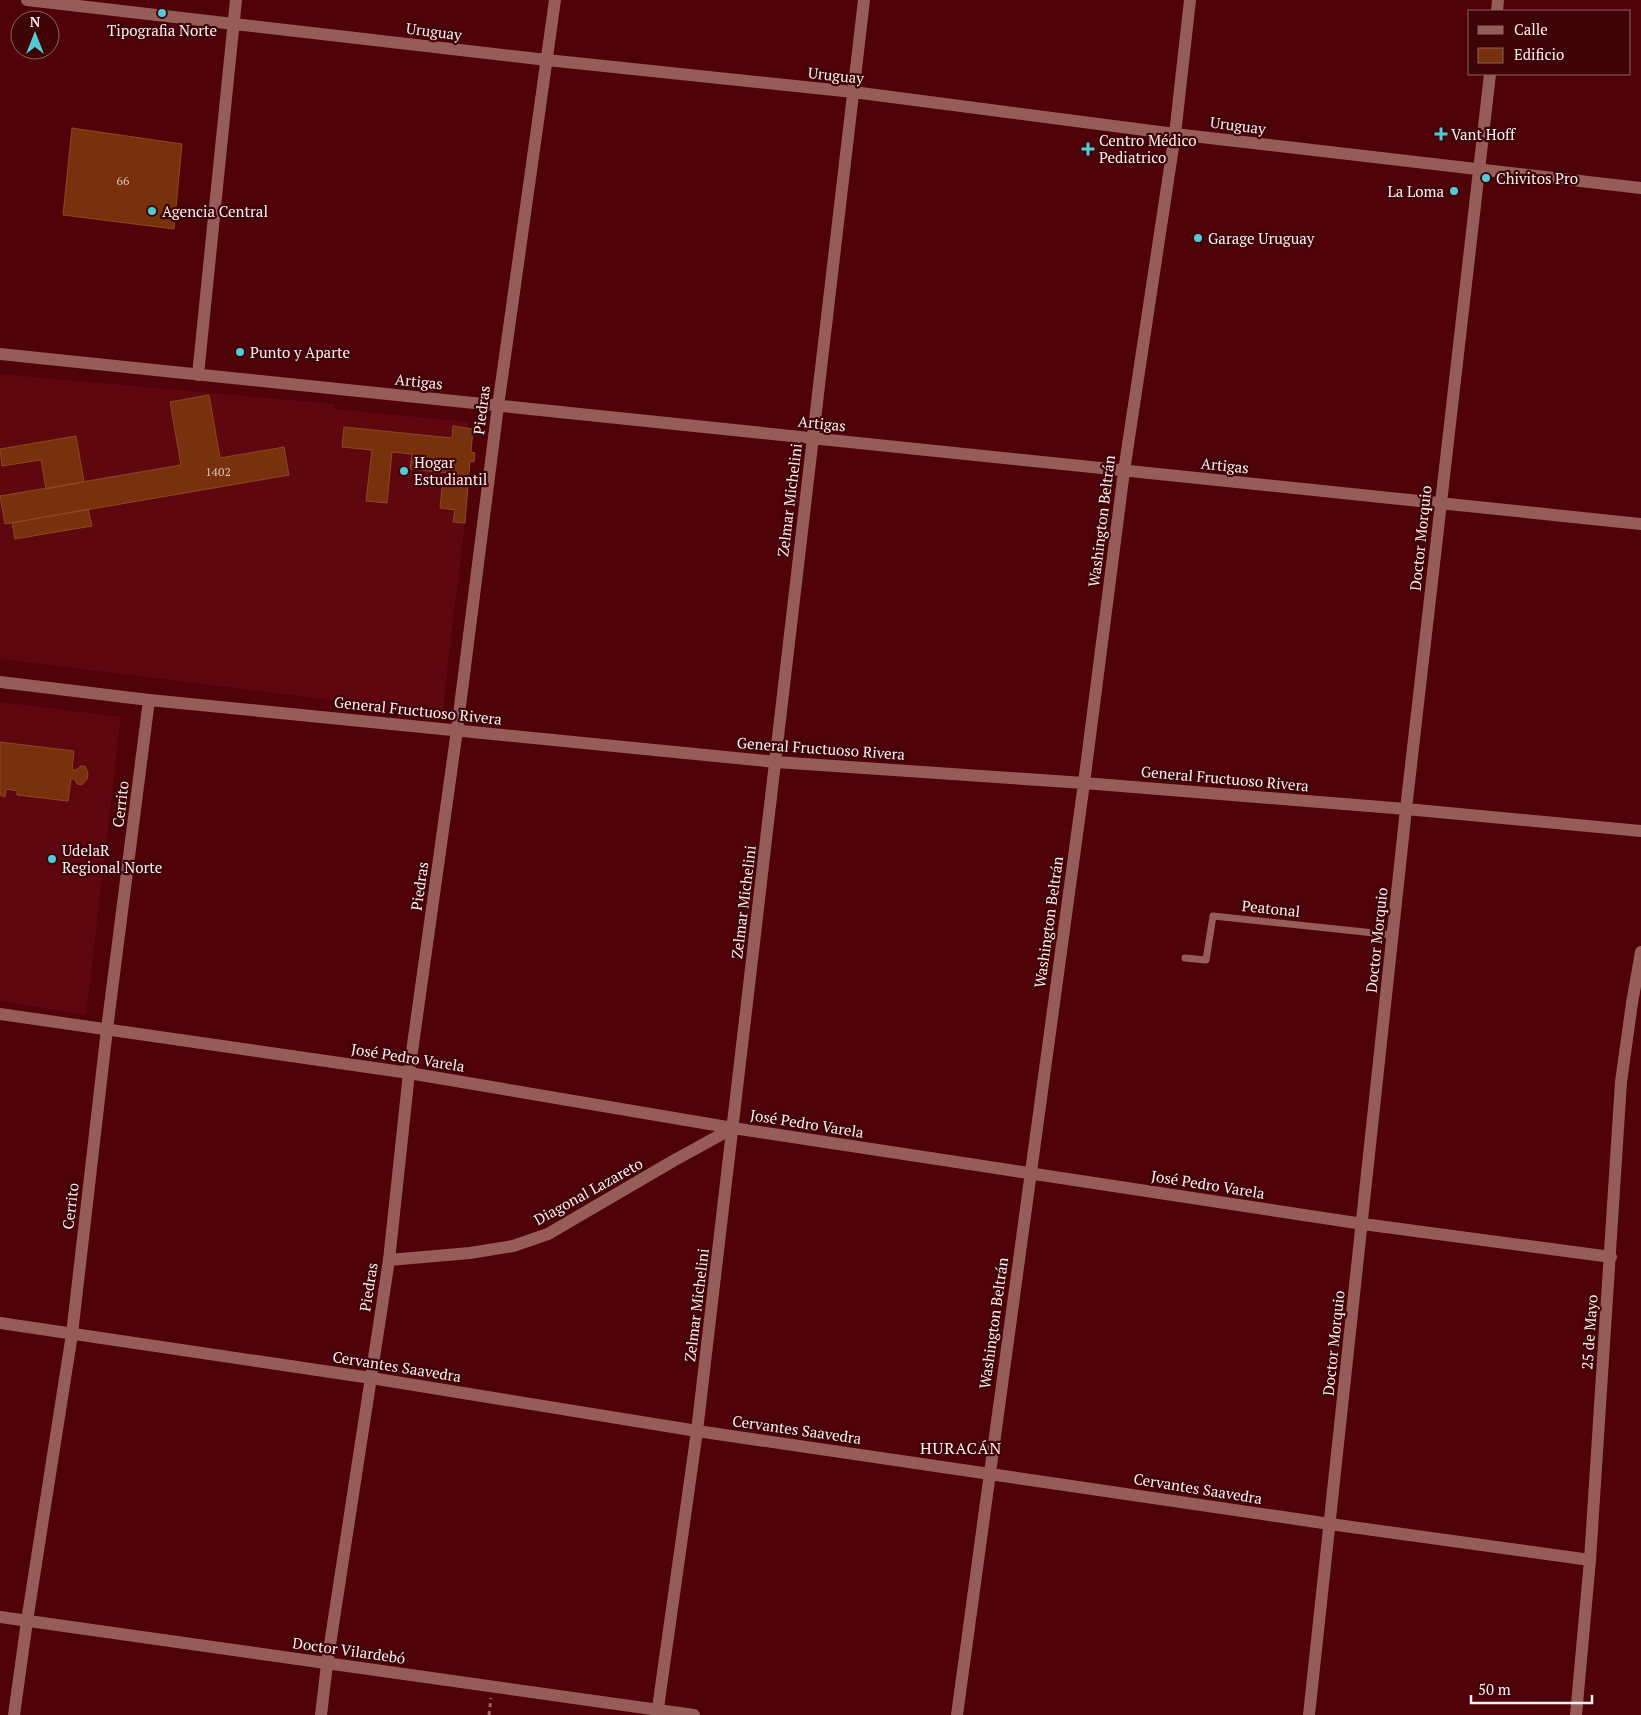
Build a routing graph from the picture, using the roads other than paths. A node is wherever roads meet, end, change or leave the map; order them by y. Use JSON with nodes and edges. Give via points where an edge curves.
{"nodes":[{"id":1,"x":27,"y":0,"type":"edge"},
{"id":2,"x":236,"y":0,"type":"edge"},
{"id":3,"x":555,"y":0,"type":"edge"},
{"id":4,"x":864,"y":0,"type":"edge"},
{"id":5,"x":1190,"y":0,"type":"edge"},
{"id":6,"x":233,"y":24,"type":"junction"},
{"id":7,"x":547,"y":60,"type":"junction"},
{"id":8,"x":1490,"y":75,"type":"edge"},
{"id":9,"x":853,"y":92,"type":"junction"},
{"id":10,"x":1175,"y":134,"type":"junction"},
{"id":11,"x":1478,"y":169,"type":"junction"},
{"id":12,"x":1641,"y":188,"type":"edge"},
{"id":13,"x":0,"y":354,"type":"edge"},
{"id":14,"x":198,"y":375,"type":"junction"},
{"id":15,"x":498,"y":406,"type":"junction"},
{"id":16,"x":812,"y":439,"type":"junction"},
{"id":17,"x":1124,"y":470,"type":"junction"},
{"id":18,"x":1440,"y":504,"type":"junction"},
{"id":19,"x":1641,"y":524,"type":"edge"},
{"id":20,"x":0,"y":682,"type":"edge"},
{"id":21,"x":150,"y":700,"type":"junction"},
{"id":22,"x":458,"y":730,"type":"junction"},
{"id":23,"x":776,"y":762,"type":"junction"},
{"id":24,"x":1084,"y":783,"type":"junction"},
{"id":25,"x":1406,"y":809,"type":"junction"},
{"id":26,"x":1641,"y":831,"type":"edge"},
{"id":27,"x":1392,"y":935,"type":"junction"},
{"id":28,"x":1641,"y":952,"type":"edge"},
{"id":29,"x":1185,"y":958,"type":"dead end"},
{"id":30,"x":0,"y":1014,"type":"edge"},
{"id":31,"x":107,"y":1029,"type":"junction"},
{"id":32,"x":409,"y":1073,"type":"junction"},
{"id":33,"x":733,"y":1128,"type":"junction"},
{"id":34,"x":1030,"y":1173,"type":"junction"},
{"id":35,"x":1363,"y":1224,"type":"junction"},
{"id":36,"x":1611,"y":1257,"type":"junction"},
{"id":37,"x":389,"y":1260,"type":"junction"},
{"id":38,"x":0,"y":1324,"type":"edge"},
{"id":39,"x":72,"y":1334,"type":"junction"},
{"id":40,"x":371,"y":1378,"type":"junction"},
{"id":41,"x":697,"y":1431,"type":"junction"},
{"id":42,"x":990,"y":1473,"type":"junction"},
{"id":43,"x":1330,"y":1524,"type":"junction"},
{"id":44,"x":1590,"y":1560,"type":"junction"},
{"id":45,"x":0,"y":1618,"type":"edge"},
{"id":46,"x":27,"y":1621,"type":"junction"},
{"id":47,"x":327,"y":1664,"type":"junction"},
{"id":48,"x":658,"y":1712,"type":"edge"},
{"id":49,"x":14,"y":1715,"type":"edge"},
{"id":50,"x":321,"y":1715,"type":"edge"},
{"id":51,"x":694,"y":1715,"type":"edge"},
{"id":52,"x":957,"y":1715,"type":"edge"},
{"id":53,"x":1309,"y":1715,"type":"edge"},
{"id":54,"x":1576,"y":1715,"type":"edge"}],
"edges":[{"from":1,"to":6,"type":"street","name":"Uruguay"},
{"from":2,"to":6,"type":"street"},
{"from":3,"to":7,"type":"street","name":"Piedras"},
{"from":4,"to":9,"type":"street","name":"Zelmar Michelini"},
{"from":5,"to":10,"type":"street","name":"Washington Beltrán"},
{"from":6,"to":7,"type":"street","name":"Uruguay"},
{"from":6,"to":14,"type":"street"},
{"from":7,"to":9,"type":"street","name":"Uruguay"},
{"from":7,"to":15,"type":"street","name":"Piedras"},
{"from":8,"to":11,"type":"street","name":"Doctor Morquio"},
{"from":9,"to":10,"type":"street","name":"Uruguay"},
{"from":9,"to":16,"type":"street","name":"Zelmar Michelini"},
{"from":10,"to":11,"type":"street","name":"Uruguay"},
{"from":10,"to":17,"type":"street","name":"Washington Beltrán"},
{"from":11,"to":12,"type":"street","name":"Uruguay"},
{"from":11,"to":18,"type":"street","name":"Doctor Morquio"},
{"from":13,"to":14,"type":"street","name":"Artigas"},
{"from":14,"to":15,"type":"street","name":"Artigas"},
{"from":15,"to":16,"type":"street","name":"Artigas"},
{"from":15,"to":22,"type":"street","name":"Piedras"},
{"from":16,"to":17,"type":"street","name":"Artigas"},
{"from":16,"to":23,"type":"street","name":"Zelmar Michelini"},
{"from":17,"to":18,"type":"street","name":"Artigas"},
{"from":17,"to":24,"type":"street","name":"Washington Beltrán"},
{"from":18,"to":19,"type":"street","name":"Artigas"},
{"from":18,"to":25,"type":"street","name":"Doctor Morquio"},
{"from":20,"to":21,"type":"street","name":"General Fructuoso Rivera"},
{"from":21,"to":22,"type":"street","name":"General Fructuoso Rivera"},
{"from":21,"to":31,"type":"street","name":"Cerrito"},
{"from":22,"to":23,"type":"street","name":"General Fructuoso Rivera"},
{"from":22,"to":32,"type":"street","name":"Piedras"},
{"from":23,"to":24,"type":"street","name":"General Fructuoso Rivera"},
{"from":23,"to":33,"type":"street","name":"Zelmar Michelini"},
{"from":24,"to":25,"type":"street","name":"General Fructuoso Rivera"},
{"from":24,"to":34,"type":"street","name":"Washington Beltrán"},
{"from":25,"to":26,"type":"street","name":"General Fructuoso Rivera"},
{"from":25,"to":27,"type":"street","name":"Doctor Morquio"},
{"from":27,"to":29,"type":"lane","name":"Peatonal","via":[[1213,916],[1206,960]]},
{"from":27,"to":35,"type":"street","name":"Doctor Morquio"},
{"from":28,"to":36,"type":"street","name":"25 de Mayo","via":[[1621,1082]]},
{"from":30,"to":31,"type":"street","name":"José Pedro Varela"},
{"from":31,"to":32,"type":"street","name":"José Pedro Varela"},
{"from":31,"to":39,"type":"street","name":"Cerrito"},
{"from":32,"to":33,"type":"street","name":"José Pedro Varela"},
{"from":32,"to":37,"type":"street","name":"Piedras"},
{"from":33,"to":34,"type":"street","name":"José Pedro Varela"},
{"from":33,"to":37,"type":"street","name":"Diagonal Lazareto","via":[[548,1234],[512,1246],[470,1253]]},
{"from":33,"to":41,"type":"street","name":"Zelmar Michelini"},
{"from":34,"to":35,"type":"street","name":"José Pedro Varela"},
{"from":34,"to":42,"type":"street","name":"Washington Beltrán"},
{"from":35,"to":36,"type":"street","name":"José Pedro Varela"},
{"from":35,"to":43,"type":"street","name":"Doctor Morquio"},
{"from":36,"to":44,"type":"street","name":"25 de Mayo"},
{"from":37,"to":40,"type":"street","name":"Piedras"},
{"from":38,"to":39,"type":"street","name":"Cervantes Saavedra"},
{"from":39,"to":40,"type":"street","name":"Cervantes Saavedra"},
{"from":39,"to":46,"type":"street","name":"Cerrito"},
{"from":40,"to":41,"type":"street","name":"Cervantes Saavedra"},
{"from":40,"to":47,"type":"street","name":"Piedras"},
{"from":41,"to":42,"type":"street","name":"Cervantes Saavedra"},
{"from":41,"to":48,"type":"street","name":"Zelmar Michelini"},
{"from":42,"to":43,"type":"street","name":"Cervantes Saavedra"},
{"from":42,"to":52,"type":"street","name":"Washington Beltrán"},
{"from":43,"to":44,"type":"street","name":"Cervantes Saavedra"},
{"from":43,"to":53,"type":"street","name":"Doctor Morquio"},
{"from":44,"to":54,"type":"street","name":"25 de Mayo"},
{"from":45,"to":46,"type":"street","name":"Doctor Vilardebó"},
{"from":46,"to":47,"type":"street","name":"Doctor Vilardebó"},
{"from":46,"to":49,"type":"street","name":"Cerrito"},
{"from":47,"to":48,"type":"street","name":"Doctor Vilardebó"},
{"from":47,"to":50,"type":"street","name":"Piedras"},
{"from":48,"to":51,"type":"street","name":"Doctor Vilardebó"}]}
